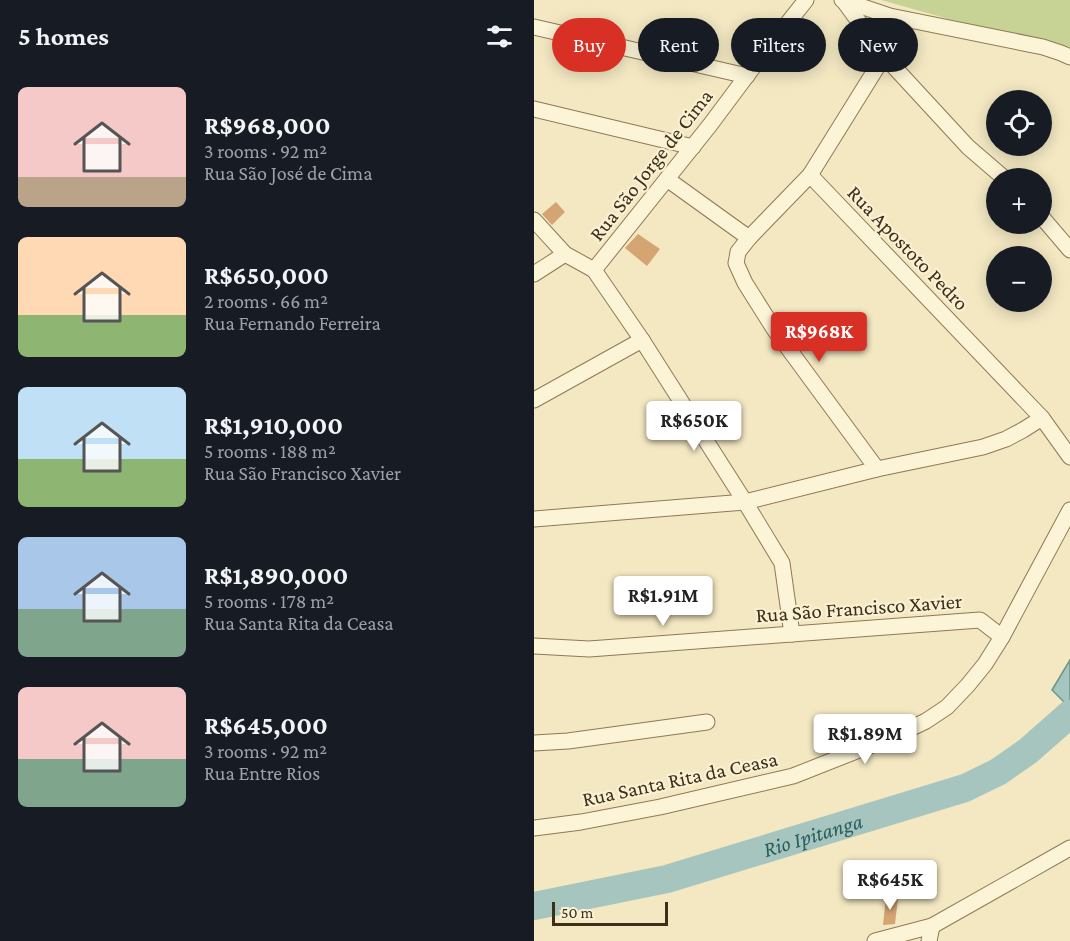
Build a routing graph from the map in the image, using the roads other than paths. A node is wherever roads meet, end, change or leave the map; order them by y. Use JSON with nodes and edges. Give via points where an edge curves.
{"nodes":[{"id":1,"x":806,"y":0,"type":"edge"},
{"id":2,"x":842,"y":0,"type":"edge"},
{"id":3,"x":856,"y":18,"type":"edge"},
{"id":4,"x":534,"y":27,"type":"edge"},
{"id":5,"x":1070,"y":57,"type":"edge"},
{"id":6,"x":874,"y":72,"type":"edge"},
{"id":7,"x":899,"y":72,"type":"edge"},
{"id":8,"x":747,"y":76,"type":"junction"},
{"id":9,"x":534,"y":109,"type":"edge"},
{"id":10,"x":693,"y":147,"type":"junction"},
{"id":11,"x":992,"y":168,"type":"edge"},
{"id":12,"x":810,"y":175,"type":"junction"},
{"id":13,"x":667,"y":178,"type":"junction"},
{"id":14,"x":534,"y":220,"type":"edge"},
{"id":15,"x":1052,"y":229,"type":"edge"},
{"id":16,"x":749,"y":238,"type":"junction"},
{"id":17,"x":1070,"y":250,"type":"edge"},
{"id":18,"x":566,"y":254,"type":"junction"},
{"id":19,"x":594,"y":270,"type":"junction"},
{"id":20,"x":534,"y":274,"type":"edge"},
{"id":21,"x":642,"y":340,"type":"junction"},
{"id":22,"x":534,"y":400,"type":"edge"},
{"id":23,"x":1042,"y":418,"type":"junction"},
{"id":24,"x":1070,"y":457,"type":"edge"},
{"id":25,"x":877,"y":469,"type":"junction"},
{"id":26,"x":746,"y":502,"type":"junction"},
{"id":27,"x":1070,"y":510,"type":"edge"},
{"id":28,"x":534,"y":519,"type":"edge"},
{"id":29,"x":792,"y":634,"type":"junction"},
{"id":30,"x":1002,"y":637,"type":"junction"},
{"id":31,"x":534,"y":646,"type":"edge"},
{"id":32,"x":707,"y":722,"type":"dead end"},
{"id":33,"x":534,"y":743,"type":"edge"},
{"id":34,"x":534,"y":828,"type":"edge"},
{"id":35,"x":1070,"y":848,"type":"edge"},
{"id":36,"x":931,"y":934,"type":"edge"},
{"id":37,"x":875,"y":941,"type":"edge"}],
"edges":[{"from":1,"to":8,"type":"street","name":"Rua São Jorge de Cima"},
{"from":2,"to":3,"type":"street"},
{"from":2,"to":5,"type":"street","via":[[890,16],[1043,47]]},
{"from":4,"to":8,"type":"street"},
{"from":6,"to":12,"type":"street"},
{"from":7,"to":11,"type":"street"},
{"from":8,"to":10,"type":"street","name":"Rua São Jorge de Cima"},
{"from":9,"to":10,"type":"street"},
{"from":10,"to":13,"type":"street","name":"Rua São Jorge de Cima"},
{"from":12,"to":16,"type":"street"},
{"from":12,"to":23,"type":"street","name":"Rua Apostoto Pedro"},
{"from":13,"to":16,"type":"street"},
{"from":13,"to":19,"type":"street","name":"Rua São Jorge de Cima"},
{"from":14,"to":18,"type":"street"},
{"from":15,"to":17,"type":"street"},
{"from":16,"to":25,"type":"street","via":[[738,252],[736,263],[745,283]]},
{"from":18,"to":19,"type":"street"},
{"from":18,"to":20,"type":"street"},
{"from":19,"to":21,"type":"street"},
{"from":21,"to":22,"type":"street"},
{"from":21,"to":26,"type":"street"},
{"from":23,"to":24,"type":"street","name":"Rua Apostoto Pedro"},
{"from":23,"to":25,"type":"street","via":[[983,447]]},
{"from":25,"to":26,"type":"street"},
{"from":26,"to":28,"type":"street"},
{"from":26,"to":29,"type":"street","via":[[782,563]]},
{"from":27,"to":30,"type":"street","name":"Rua Santa Rita da Ceasa"},
{"from":29,"to":30,"type":"street","name":"Rua São Francisco Xavier","via":[[981,620]]},
{"from":29,"to":31,"type":"street","name":"Rua São Francisco Xavier","via":[[589,649]]},
{"from":30,"to":34,"type":"street","name":"Rua Santa Rita da Ceasa","via":[[985,664],[947,707],[897,735],[793,776],[660,807]]},
{"from":32,"to":33,"type":"street"},
{"from":35,"to":36,"type":"street"},
{"from":36,"to":37,"type":"street"}]}
